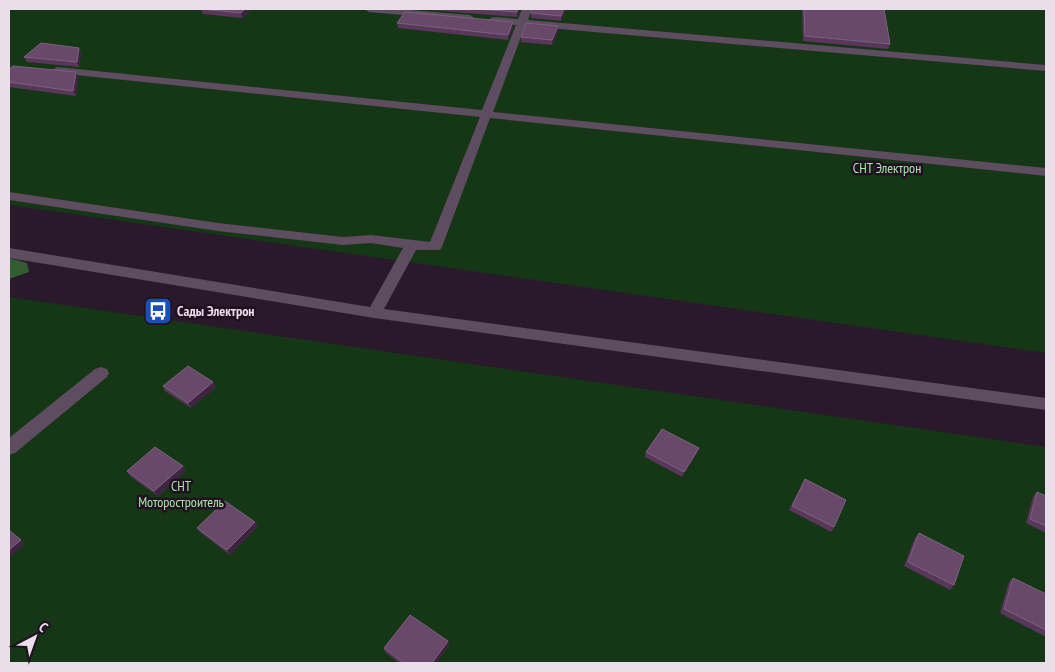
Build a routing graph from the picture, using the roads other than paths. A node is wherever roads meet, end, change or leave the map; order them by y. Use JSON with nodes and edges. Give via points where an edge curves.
{"nodes":[{"id":1,"x":370,"y":9,"type":"edge"},
{"id":2,"x":527,"y":9,"type":"edge"},
{"id":3,"x":522,"y":23,"type":"junction"},
{"id":4,"x":1046,"y":68,"type":"edge"},
{"id":5,"x":48,"y":70,"type":"edge"},
{"id":6,"x":486,"y":114,"type":"junction"},
{"id":7,"x":1046,"y":172,"type":"edge"},
{"id":8,"x":9,"y":196,"type":"edge"},
{"id":9,"x":412,"y":245,"type":"junction"},
{"id":10,"x":9,"y":253,"type":"edge"},
{"id":11,"x":374,"y":313,"type":"junction"},
{"id":12,"x":101,"y":373,"type":"dead end"},
{"id":13,"x":1046,"y":404,"type":"edge"},
{"id":14,"x":9,"y":448,"type":"edge"}],
"edges":[{"from":1,"to":3,"type":"street"},
{"from":2,"to":3,"type":"street"},
{"from":3,"to":4,"type":"street"},
{"from":3,"to":6,"type":"street"},
{"from":5,"to":6,"type":"street"},
{"from":6,"to":7,"type":"street"},
{"from":6,"to":9,"type":"street","via":[[435,247]]},
{"from":8,"to":9,"type":"street","via":[[218,228]]},
{"from":9,"to":11,"type":"street"},
{"from":10,"to":11,"type":"street"},
{"from":11,"to":13,"type":"street"},
{"from":12,"to":14,"type":"street"}]}
